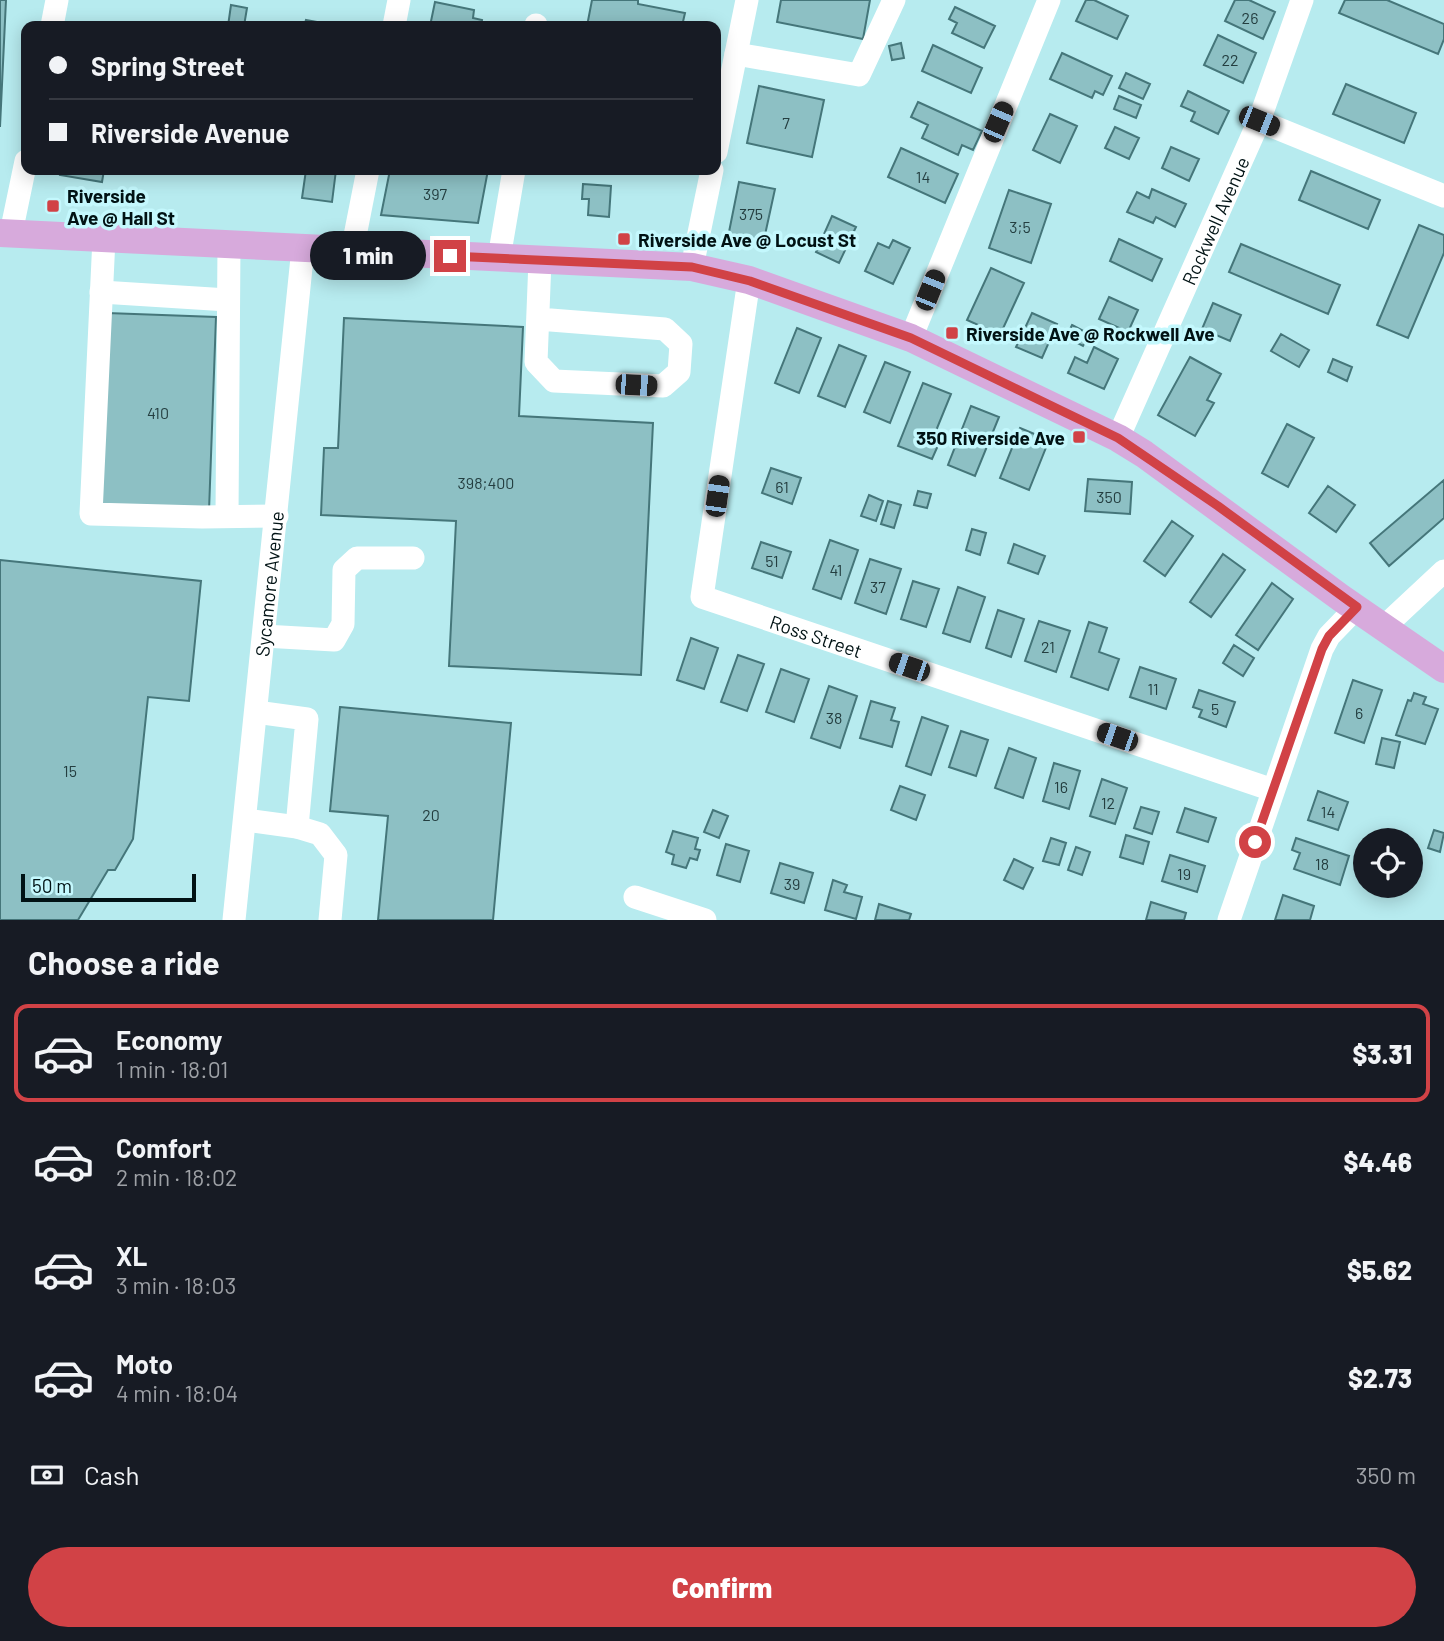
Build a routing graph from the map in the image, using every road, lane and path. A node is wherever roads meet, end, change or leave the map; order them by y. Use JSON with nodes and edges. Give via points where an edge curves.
{"nodes":[{"id":1,"x":57,"y":0,"type":"edge"},
{"id":2,"x":399,"y":0,"type":"edge"},
{"id":3,"x":747,"y":0,"type":"edge"},
{"id":4,"x":894,"y":0,"type":"edge"},
{"id":5,"x":1049,"y":0,"type":"edge"},
{"id":6,"x":1302,"y":0,"type":"edge"},
{"id":7,"x":53,"y":21,"type":"edge"},
{"id":8,"x":395,"y":21,"type":"edge"},
{"id":9,"x":736,"y":54,"type":"junction"},
{"id":10,"x":1259,"y":121,"type":"junction"},
{"id":11,"x":721,"y":128,"type":"edge"},
{"id":12,"x":22,"y":175,"type":"edge"},
{"id":13,"x":367,"y":175,"type":"edge"},
{"id":14,"x":513,"y":175,"type":"edge"},
{"id":15,"x":711,"y":175,"type":"edge"},
{"id":16,"x":1444,"y":196,"type":"edge"},
{"id":17,"x":5,"y":233,"type":"edge"},
{"id":18,"x":104,"y":238,"type":"junction"},
{"id":19,"x":229,"y":244,"type":"junction"},
{"id":20,"x":303,"y":248,"type":"junction"},
{"id":21,"x":352,"y":251,"type":"junction"},
{"id":22,"x":499,"y":258,"type":"junction"},
{"id":23,"x":540,"y":260,"type":"junction"},
{"id":24,"x":692,"y":267,"type":"junction"},
{"id":25,"x":750,"y":281,"type":"junction"},
{"id":26,"x":101,"y":292,"type":"junction"},
{"id":27,"x":228,"y":300,"type":"junction"},
{"id":28,"x":538,"y":318,"type":"junction"},
{"id":29,"x":911,"y":338,"type":"junction"},
{"id":30,"x":1118,"y":438,"type":"junction"},
{"id":31,"x":227,"y":516,"type":"junction"},
{"id":32,"x":277,"y":516,"type":"junction"},
{"id":33,"x":413,"y":558,"type":"dead end"},
{"id":34,"x":1444,"y":571,"type":"edge"},
{"id":35,"x":1357,"y":607,"type":"junction"},
{"id":36,"x":1384,"y":627,"type":"junction"},
{"id":37,"x":264,"y":636,"type":"junction"},
{"id":38,"x":1444,"y":669,"type":"edge"},
{"id":39,"x":256,"y":712,"type":"junction"},
{"id":40,"x":1273,"y":790,"type":"junction"},
{"id":41,"x":245,"y":820,"type":"junction"},
{"id":42,"x":297,"y":827,"type":"junction"},
{"id":43,"x":635,"y":897,"type":"dead end"},
{"id":44,"x":234,"y":920,"type":"edge"},
{"id":45,"x":330,"y":920,"type":"edge"},
{"id":46,"x":705,"y":920,"type":"edge"},
{"id":47,"x":1229,"y":920,"type":"edge"}],
"edges":[{"from":1,"to":7,"type":"street"},
{"from":2,"to":8,"type":"street"},
{"from":3,"to":9,"type":"street"},
{"from":4,"to":9,"type":"street","via":[[859,75]]},
{"from":5,"to":29,"type":"street"},
{"from":6,"to":10,"type":"street","name":"Rockwell Avenue"},
{"from":9,"to":11,"type":"street"},
{"from":10,"to":16,"type":"street"},
{"from":10,"to":30,"type":"street","name":"Rockwell Avenue"},
{"from":12,"to":17,"type":"street"},
{"from":13,"to":21,"type":"street"},
{"from":14,"to":22,"type":"street"},
{"from":15,"to":24,"type":"street"},
{"from":17,"to":18,"type":"main road"},
{"from":18,"to":19,"type":"main road"},
{"from":18,"to":26,"type":"street"},
{"from":19,"to":20,"type":"main road"},
{"from":19,"to":27,"type":"street"},
{"from":20,"to":21,"type":"main road"},
{"from":20,"to":32,"type":"street","name":"Sycamore Avenue"},
{"from":21,"to":22,"type":"main road"},
{"from":22,"to":23,"type":"main road"},
{"from":23,"to":24,"type":"main road"},
{"from":23,"to":28,"type":"street"},
{"from":24,"to":25,"type":"main road"},
{"from":25,"to":29,"type":"main road"},
{"from":25,"to":40,"type":"street","name":"Ross Street","via":[[702,597]]},
{"from":26,"to":27,"type":"street"},
{"from":26,"to":31,"type":"street","via":[[91,514]]},
{"from":27,"to":31,"type":"street"},
{"from":28,"to":28,"type":"street","via":[[536,362],[554,381],[663,386],[679,372],[681,344],[665,329]]},
{"from":29,"to":30,"type":"main road"},
{"from":30,"to":35,"type":"main road"},
{"from":31,"to":32,"type":"street"},
{"from":32,"to":37,"type":"street","name":"Sycamore Avenue"},
{"from":33,"to":37,"type":"street","via":[[357,558],[344,570],[343,624],[334,640]]},
{"from":34,"to":36,"type":"street"},
{"from":35,"to":36,"type":"main road"},
{"from":35,"to":40,"type":"street","via":[[1322,649]]},
{"from":36,"to":38,"type":"main road"},
{"from":37,"to":39,"type":"street","name":"Sycamore Avenue"},
{"from":39,"to":41,"type":"street","name":"Sycamore Avenue"},
{"from":39,"to":42,"type":"street","via":[[307,719]]},
{"from":40,"to":47,"type":"street"},
{"from":41,"to":42,"type":"street"},
{"from":41,"to":44,"type":"street","name":"Sycamore Avenue"},
{"from":42,"to":45,"type":"street","via":[[320,834],[336,855]]},
{"from":43,"to":46,"type":"street"}]}
